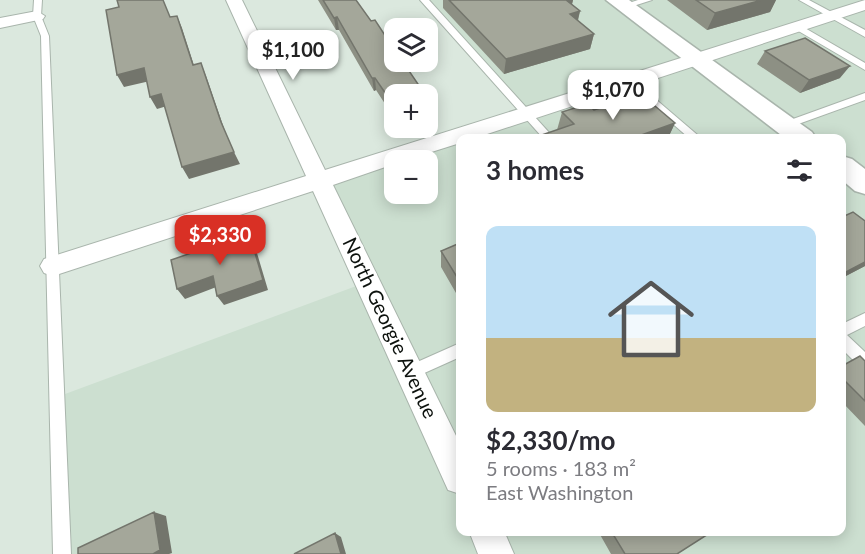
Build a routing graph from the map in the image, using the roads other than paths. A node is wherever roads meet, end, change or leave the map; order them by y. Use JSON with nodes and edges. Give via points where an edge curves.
{"nodes":[{"id":1,"x":234,"y":0,"type":"edge"},
{"id":2,"x":424,"y":0,"type":"edge"},
{"id":3,"x":648,"y":0,"type":"edge"},
{"id":4,"x":803,"y":0,"type":"edge"},
{"id":5,"x":620,"y":3,"type":"edge"},
{"id":6,"x":865,"y":5,"type":"edge"},
{"id":7,"x":37,"y":8,"type":"edge"},
{"id":8,"x":832,"y":16,"type":"junction"},
{"id":9,"x":0,"y":23,"type":"edge"},
{"id":10,"x":798,"y":27,"type":"junction"},
{"id":11,"x":865,"y":34,"type":"edge"},
{"id":12,"x":697,"y":60,"type":"junction"},
{"id":13,"x":865,"y":67,"type":"edge"},
{"id":14,"x":628,"y":81,"type":"junction"},
{"id":15,"x":865,"y":96,"type":"edge"},
{"id":16,"x":527,"y":113,"type":"junction"},
{"id":17,"x":794,"y":132,"type":"edge"},
{"id":18,"x":461,"y":134,"type":"edge"},
{"id":19,"x":545,"y":134,"type":"edge"},
{"id":20,"x":691,"y":134,"type":"edge"},
{"id":21,"x":456,"y":136,"type":"edge"},
{"id":22,"x":319,"y":179,"type":"junction"},
{"id":23,"x":53,"y":266,"type":"junction"},
{"id":24,"x":865,"y":318,"type":"edge"},
{"id":25,"x":846,"y":329,"type":"edge"},
{"id":26,"x":846,"y":344,"type":"edge"},
{"id":27,"x":456,"y":352,"type":"edge"},
{"id":28,"x":865,"y":362,"type":"edge"},
{"id":29,"x":411,"y":372,"type":"junction"},
{"id":30,"x":456,"y":469,"type":"edge"},
{"id":31,"x":488,"y":536,"type":"edge"},
{"id":32,"x":61,"y":553,"type":"edge"},
{"id":33,"x":496,"y":554,"type":"edge"}],
"edges":[{"from":1,"to":22,"type":"street","name":"North Georgie Avenue"},
{"from":2,"to":16,"type":"lane"},
{"from":3,"to":5,"type":"lane"},
{"from":4,"to":8,"type":"lane"},
{"from":5,"to":12,"type":"main road"},
{"from":6,"to":8,"type":"street"},
{"from":7,"to":9,"type":"street"},
{"from":7,"to":23,"type":"lane","via":[[45,36]]},
{"from":8,"to":10,"type":"street"},
{"from":8,"to":11,"type":"lane"},
{"from":10,"to":12,"type":"street"},
{"from":10,"to":13,"type":"lane"},
{"from":12,"to":14,"type":"street"},
{"from":12,"to":17,"type":"main road"},
{"from":14,"to":16,"type":"street"},
{"from":14,"to":20,"type":"lane"},
{"from":15,"to":17,"type":"lane"},
{"from":16,"to":18,"type":"street"},
{"from":16,"to":19,"type":"lane"},
{"from":21,"to":22,"type":"street"},
{"from":22,"to":23,"type":"street"},
{"from":22,"to":29,"type":"street","name":"North Georgie Avenue"},
{"from":23,"to":32,"type":"lane"},
{"from":24,"to":25,"type":"lane"},
{"from":26,"to":28,"type":"lane"},
{"from":27,"to":29,"type":"lane"},
{"from":29,"to":30,"type":"street","name":"North Georgie Avenue"},
{"from":31,"to":33,"type":"street"}]}
